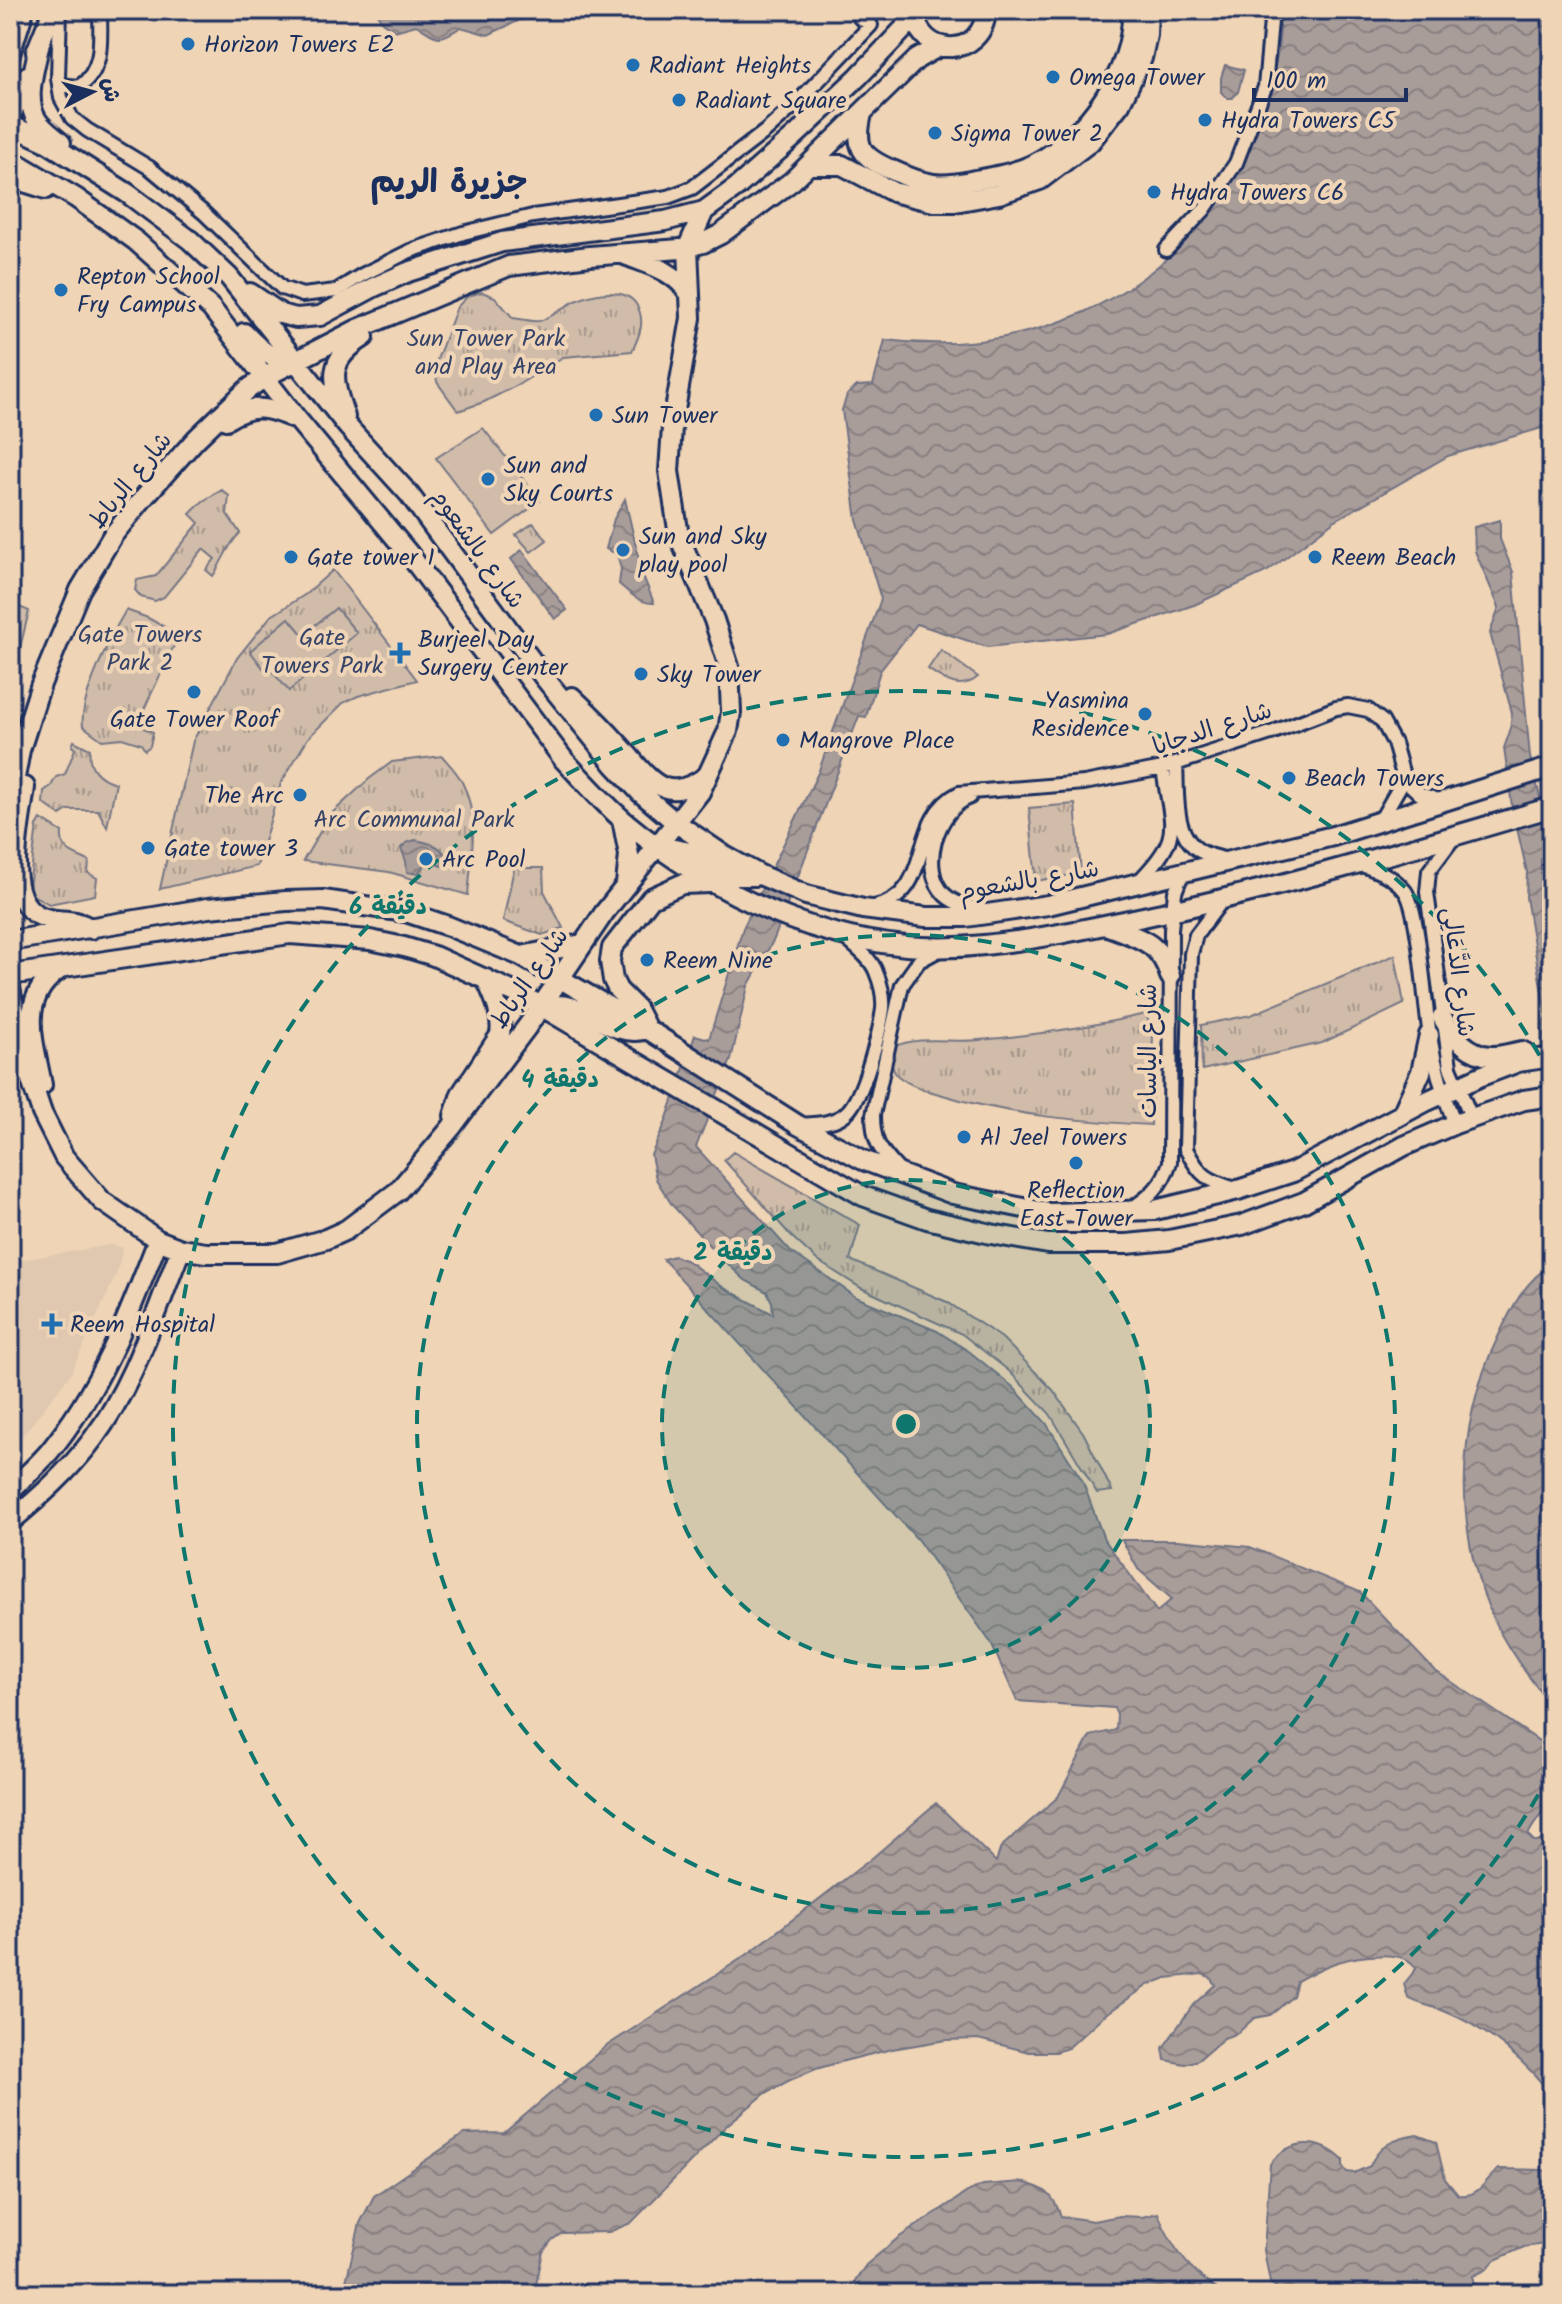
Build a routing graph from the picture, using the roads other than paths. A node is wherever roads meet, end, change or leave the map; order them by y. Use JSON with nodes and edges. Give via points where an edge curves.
{"nodes":[{"id":1,"x":24,"y":10,"type":"edge"},
{"id":2,"x":53,"y":10,"type":"edge"},
{"id":3,"x":60,"y":10,"type":"edge"},
{"id":4,"x":100,"y":10,"type":"edge"},
{"id":5,"x":986,"y":10,"type":"edge"},
{"id":6,"x":1132,"y":10,"type":"edge"},
{"id":7,"x":1148,"y":10,"type":"edge"},
{"id":8,"x":1272,"y":10,"type":"edge"},
{"id":9,"x":914,"y":14,"type":"edge"},
{"id":10,"x":859,"y":25,"type":"dead end"},
{"id":11,"x":40,"y":42,"type":"junction"},
{"id":12,"x":940,"y":46,"type":"junction"},
{"id":13,"x":10,"y":54,"type":"edge"},
{"id":14,"x":817,"y":83,"type":"junction"},
{"id":15,"x":59,"y":85,"type":"junction"},
{"id":16,"x":832,"y":101,"type":"junction"},
{"id":17,"x":862,"y":114,"type":"junction"},
{"id":18,"x":10,"y":118,"type":"edge"},
{"id":19,"x":10,"y":125,"type":"edge"},
{"id":20,"x":10,"y":159,"type":"edge"},
{"id":21,"x":809,"y":165,"type":"junction"},
{"id":22,"x":93,"y":170,"type":"junction"},
{"id":23,"x":686,"y":175,"type":"dead end"},
{"id":24,"x":10,"y":182,"type":"edge"},
{"id":25,"x":694,"y":187,"type":"junction"},
{"id":26,"x":624,"y":189,"type":"dead end"},
{"id":27,"x":76,"y":198,"type":"junction"},
{"id":28,"x":627,"y":203,"type":"junction"},
{"id":29,"x":704,"y":211,"type":"junction"},
{"id":30,"x":525,"y":218,"type":"junction"},
{"id":31,"x":136,"y":241,"type":"junction"},
{"id":32,"x":502,"y":242,"type":"junction"},
{"id":33,"x":688,"y":247,"type":"junction"},
{"id":34,"x":1166,"y":250,"type":"dead end"},
{"id":35,"x":622,"y":254,"type":"junction"},
{"id":36,"x":430,"y":265,"type":"junction"},
{"id":37,"x":362,"y":275,"type":"junction"},
{"id":38,"x":229,"y":277,"type":"junction"},
{"id":39,"x":462,"y":284,"type":"junction"},
{"id":40,"x":689,"y":293,"type":"junction"},
{"id":41,"x":295,"y":362,"type":"junction"},
{"id":42,"x":265,"y":377,"type":"junction"},
{"id":43,"x":297,"y":419,"type":"junction"},
{"id":44,"x":348,"y":427,"type":"junction"},
{"id":45,"x":196,"y":439,"type":"junction"},
{"id":46,"x":543,"y":676,"type":"junction"},
{"id":47,"x":20,"y":750,"type":"junction"},
{"id":48,"x":1170,"y":766,"type":"junction"},
{"id":49,"x":1552,"y":767,"type":"edge"},
{"id":50,"x":710,"y":774,"type":"junction"},
{"id":51,"x":1404,"y":779,"type":"junction"},
{"id":52,"x":986,"y":790,"type":"junction"},
{"id":53,"x":1443,"y":802,"type":"junction"},
{"id":54,"x":10,"y":806,"type":"edge"},
{"id":55,"x":1552,"y":807,"type":"edge"},
{"id":56,"x":622,"y":819,"type":"junction"},
{"id":57,"x":1380,"y":821,"type":"junction"},
{"id":58,"x":680,"y":825,"type":"junction"},
{"id":59,"x":1455,"y":836,"type":"junction"},
{"id":60,"x":656,"y":846,"type":"junction"},
{"id":61,"x":679,"y":848,"type":"junction"},
{"id":62,"x":1232,"y":862,"type":"junction"},
{"id":63,"x":1359,"y":864,"type":"junction"},
{"id":64,"x":690,"y":871,"type":"junction"},
{"id":65,"x":1182,"y":874,"type":"junction"},
{"id":66,"x":760,"y":875,"type":"junction"},
{"id":67,"x":710,"y":883,"type":"junction"},
{"id":68,"x":1136,"y":884,"type":"junction"},
{"id":69,"x":626,"y":886,"type":"junction"},
{"id":70,"x":1224,"y":898,"type":"junction"},
{"id":71,"x":863,"y":909,"type":"junction"},
{"id":72,"x":1172,"y":911,"type":"junction"},
{"id":73,"x":604,"y":913,"type":"junction"},
{"id":74,"x":993,"y":913,"type":"junction"},
{"id":75,"x":1108,"y":926,"type":"junction"},
{"id":76,"x":91,"y":929,"type":"junction"},
{"id":77,"x":843,"y":936,"type":"junction"},
{"id":78,"x":10,"y":941,"type":"edge"},
{"id":79,"x":582,"y":944,"type":"junction"},
{"id":80,"x":944,"y":947,"type":"junction"},
{"id":81,"x":521,"y":956,"type":"junction"},
{"id":82,"x":70,"y":965,"type":"junction"},
{"id":83,"x":10,"y":975,"type":"edge"},
{"id":84,"x":1170,"y":976,"type":"junction"},
{"id":85,"x":486,"y":979,"type":"junction"},
{"id":86,"x":565,"y":982,"type":"junction"},
{"id":87,"x":10,"y":988,"type":"edge"},
{"id":88,"x":882,"y":989,"type":"junction"},
{"id":89,"x":901,"y":989,"type":"junction"},
{"id":90,"x":569,"y":1005,"type":"junction"},
{"id":91,"x":541,"y":1007,"type":"junction"},
{"id":92,"x":1442,"y":1017,"type":"junction"},
{"id":93,"x":647,"y":1029,"type":"junction"},
{"id":94,"x":586,"y":1033,"type":"junction"},
{"id":95,"x":1429,"y":1035,"type":"junction"},
{"id":96,"x":1544,"y":1058,"type":"edge"},
{"id":97,"x":1450,"y":1090,"type":"junction"},
{"id":98,"x":1552,"y":1096,"type":"edge"},
{"id":99,"x":1402,"y":1114,"type":"junction"},
{"id":100,"x":1463,"y":1121,"type":"junction"},
{"id":101,"x":798,"y":1125,"type":"junction"},
{"id":102,"x":451,"y":1128,"type":"junction"},
{"id":103,"x":51,"y":1135,"type":"junction"},
{"id":104,"x":903,"y":1176,"type":"junction"},
{"id":105,"x":1238,"y":1190,"type":"junction"},
{"id":106,"x":1127,"y":1211,"type":"junction"},
{"id":107,"x":158,"y":1240,"type":"junction"},
{"id":108,"x":181,"y":1249,"type":"junction"},
{"id":109,"x":10,"y":1491,"type":"edge"},
{"id":110,"x":10,"y":1522,"type":"edge"}],
"edges":[{"from":1,"to":13,"type":"main road"},
{"from":2,"to":11,"type":"main road"},
{"from":3,"to":15,"type":"street"},
{"from":4,"to":15,"type":"street","via":[[99,54],[91,79],[79,87]]},
{"from":5,"to":12,"type":"main road","via":[[973,39],[952,48]]},
{"from":6,"to":17,"type":"main road","via":[[1126,53],[1101,102],[1058,148],[1016,171],[935,184],[901,174],[873,161],[860,147]]},
{"from":7,"to":21,"type":"main road","via":[[1142,58],[1120,104],[1090,142],[1040,180],[999,194],[934,202],[893,192],[842,165]]},
{"from":8,"to":34,"type":"street","via":[[1265,87],[1236,163],[1204,210]]},
{"from":9,"to":12,"type":"main road","via":[[919,30]]},
{"from":9,"to":16,"type":"main road"},
{"from":10,"to":14,"type":"street"},
{"from":11,"to":18,"type":"main road"},
{"from":11,"to":22,"type":"main road","via":[[32,110],[38,122]]},
{"from":12,"to":17,"type":"main road","via":[[917,59]]},
{"from":14,"to":16,"type":"street"},
{"from":14,"to":25,"type":"street"},
{"from":15,"to":37,"type":"street","via":[[65,108],[78,123],[150,168],[288,292],[328,293]]},
{"from":16,"to":29,"type":"main road"},
{"from":17,"to":21,"type":"main road"},
{"from":19,"to":22,"type":"main road","name":"شارع بالشعوم"},
{"from":20,"to":27,"type":"main road"},
{"from":21,"to":33,"type":"main road","via":[[721,234]]},
{"from":22,"to":38,"type":"main road","name":"شارع بالشعوم","via":[[163,219]]},
{"from":23,"to":25,"type":"street"},
{"from":24,"to":27,"type":"main road"},
{"from":25,"to":28,"type":"street"},
{"from":26,"to":28,"type":"street"},
{"from":27,"to":31,"type":"main road"},
{"from":28,"to":30,"type":"street"},
{"from":29,"to":32,"type":"main road"},
{"from":29,"to":33,"type":"main road"},
{"from":30,"to":32,"type":"street"},
{"from":30,"to":37,"type":"street","via":[[410,251]]},
{"from":31,"to":41,"type":"main road","via":[[189,271],[260,350]]},
{"from":31,"to":42,"type":"main road","via":[[211,308]]},
{"from":32,"to":36,"type":"main road"},
{"from":33,"to":35,"type":"main road"},
{"from":33,"to":40,"type":"main road","name":"شارع الرباط"},
{"from":35,"to":39,"type":"main road","via":[[509,266]]},
{"from":35,"to":40,"type":"main road","via":[[666,271]]},
{"from":36,"to":37,"type":"street"},
{"from":36,"to":38,"type":"main road","via":[[320,316],[304,318],[281,314]]},
{"from":38,"to":41,"type":"main road","name":"شارع بالشعوم"},
{"from":39,"to":41,"type":"main road","name":"شارع الرباط"},
{"from":39,"to":44,"type":"main road","via":[[344,350],[334,373]]},
{"from":40,"to":50,"type":"main road","name":"شارع الرباط","via":[[690,329],[669,471],[679,536],[729,667],[728,731]]},
{"from":41,"to":42,"type":"main road","name":"شارع الرباط"},
{"from":41,"to":44,"type":"main road","name":"شارع بالشعوم"},
{"from":42,"to":43,"type":"main road"},
{"from":42,"to":45,"type":"main road","name":"شارع الرباط"},
{"from":43,"to":45,"type":"main road","via":[[267,409],[246,409]]},
{"from":43,"to":56,"type":"main road","via":[[409,554],[564,760]]},
{"from":44,"to":46,"type":"main road","name":"شارع بالشعوم","via":[[409,494]]},
{"from":45,"to":47,"type":"main road","name":"شارع الرباط","via":[[113,535],[80,590],[52,653]]},
{"from":46,"to":50,"type":"main road","via":[[564,688],[660,787],[691,787]]},
{"from":46,"to":58,"type":"main road","name":"شارع بالشعوم","via":[[614,764]]},
{"from":47,"to":54,"type":"main road","name":"شارع الرباط"},
{"from":47,"to":76,"type":"main road","via":[[26,775],[16,877],[20,897],[39,916],[76,921]]},
{"from":48,"to":51,"type":"street","name":"شارع الدجايا","via":[[1348,706],[1368,710],[1382,721]]},
{"from":48,"to":52,"type":"street","name":"شارع الدجايا","via":[[1084,783]]},
{"from":48,"to":62,"type":"street","via":[[1187,839],[1204,853]]},
{"from":48,"to":68,"type":"street","via":[[1170,842]]},
{"from":49,"to":53,"type":"main road","name":"شارع بالشعوم"},
{"from":50,"to":58,"type":"main road","name":"شارع الرباط"},
{"from":51,"to":53,"type":"street","via":[[1420,794]]},
{"from":51,"to":57,"type":"street"},
{"from":52,"to":71,"type":"street","name":"شارع الدجايا","via":[[959,793],[940,806],[906,891],[894,901]]},
{"from":52,"to":74,"type":"street","name":"شارع الدجايا","via":[[945,815],[932,872],[947,897]]},
{"from":53,"to":57,"type":"main road","name":"شارع بالشعوم"},
{"from":55,"to":59,"type":"main road"},
{"from":56,"to":60,"type":"main road"},
{"from":56,"to":69,"type":"main road","via":[[629,855]]},
{"from":57,"to":62,"type":"main road","name":"شارع بالشعوم"},
{"from":58,"to":60,"type":"main road","name":"شارع الرباط"},
{"from":58,"to":61,"type":"main road"},
{"from":58,"to":66,"type":"main road","name":"شارع بالشعوم"},
{"from":59,"to":63,"type":"main road"},
{"from":59,"to":92,"type":"street","name":"شارع الدَّعَالِى","via":[[1427,881]]},
{"from":60,"to":61,"type":"main road"},
{"from":60,"to":64,"type":"main road"},
{"from":60,"to":69,"type":"main road","name":"شارع الرباط"},
{"from":61,"to":64,"type":"main road"},
{"from":61,"to":66,"type":"main road","via":[[737,876]]},
{"from":62,"to":65,"type":"main road","name":"شارع بالشعوم"},
{"from":63,"to":70,"type":"main road"},
{"from":63,"to":95,"type":"street","name":"شارع الدَّعَالِى","via":[[1398,884],[1411,903]]},
{"from":64,"to":67,"type":"main road"},
{"from":65,"to":68,"type":"main road","name":"شارع بالشعوم"},
{"from":65,"to":72,"type":"street","name":"شارع الياسات"},
{"from":66,"to":71,"type":"main road","name":"شارع بالشعوم","via":[[806,895]]},
{"from":67,"to":77,"type":"main road","via":[[763,909]]},
{"from":67,"to":93,"type":"main road","via":[[682,884],[651,898],[612,948],[613,980]]},
{"from":68,"to":74,"type":"main road","name":"شارع بالشعوم"},
{"from":69,"to":73,"type":"main road","name":"شارع الرباط"},
{"from":70,"to":72,"type":"main road"},
{"from":70,"to":105,"type":"street","name":"شارع الياسات","via":[[1196,935],[1191,954],[1186,1149],[1196,1170]]},
{"from":71,"to":74,"type":"main road","name":"شارع بالشعوم","via":[[926,917]]},
{"from":72,"to":75,"type":"main road"},
{"from":72,"to":84,"type":"street","name":"شارع الياسات"},
{"from":73,"to":79,"type":"main road","name":"شارع الرباط"},
{"from":73,"to":86,"type":"main road","via":[[601,936]]},
{"from":75,"to":80,"type":"main road"},
{"from":75,"to":84,"type":"main road","via":[[1150,943]]},
{"from":76,"to":78,"type":"main road"},
{"from":76,"to":81,"type":"main road","via":[[208,908],[323,900],[406,912]]},
{"from":77,"to":80,"type":"main road"},
{"from":77,"to":88,"type":"street","via":[[875,968]]},
{"from":79,"to":81,"type":"main road"},
{"from":79,"to":86,"type":"main road","name":"شارع الرباط"},
{"from":80,"to":89,"type":"street","via":[[919,961]]},
{"from":81,"to":86,"type":"main road"},
{"from":82,"to":83,"type":"main road"},
{"from":82,"to":85,"type":"main road","via":[[290,934],[404,947]]},
{"from":82,"to":103,"type":"main road","via":[[43,984],[31,1014]]},
{"from":84,"to":106,"type":"street","name":"شارع الياسات","via":[[1170,1162],[1152,1194]]},
{"from":85,"to":91,"type":"main road"},
{"from":85,"to":102,"type":"main road","via":[[497,1003],[500,1035],[461,1094]]},
{"from":86,"to":90,"type":"main road"},
{"from":86,"to":91,"type":"main road","name":"شارع الرباط"},
{"from":86,"to":93,"type":"main road"},
{"from":87,"to":103,"type":"main road","name":"شارع الرباط","via":[[25,1062]]},
{"from":88,"to":89,"type":"street"},
{"from":88,"to":101,"type":"street","via":[[879,1026],[853,1107],[840,1118]]},
{"from":89,"to":104,"type":"street","via":[[873,1135]]},
{"from":90,"to":91,"type":"main road"},
{"from":90,"to":93,"type":"main road","via":[[619,1029]]},
{"from":90,"to":94,"type":"main road"},
{"from":91,"to":94,"type":"main road"},
{"from":91,"to":102,"type":"main road","name":"شارع الرباط"},
{"from":92,"to":96,"type":"main road","via":[[1453,1036],[1471,1050],[1490,1056],[1522,1051]]},
{"from":92,"to":97,"type":"street","name":"شارع الدَّعَالِى"},
{"from":93,"to":101,"type":"main road"},
{"from":94,"to":100,"type":"main road","via":[[863,1196],[927,1219],[1048,1244],[1127,1244],[1212,1233],[1267,1217]]},
{"from":95,"to":97,"type":"street","name":"شارع الدَّعَالِى"},
{"from":95,"to":99,"type":"main road","via":[[1421,1072]]},
{"from":96,"to":97,"type":"main road","via":[[1500,1068]]},
{"from":97,"to":99,"type":"main road"},
{"from":97,"to":100,"type":"street","name":"شارع الدَّعَالِى"},
{"from":98,"to":100,"type":"main road"},
{"from":99,"to":105,"type":"main road","via":[[1293,1172]]},
{"from":101,"to":104,"type":"main road"},
{"from":102,"to":108,"type":"main road","name":"شارع الرباط","via":[[398,1191],[326,1239],[277,1253]]},
{"from":103,"to":107,"type":"main road","name":"شارع الرباط","via":[[102,1201]]},
{"from":104,"to":106,"type":"main road","via":[[953,1194],[1049,1213]]},
{"from":105,"to":106,"type":"main road","via":[[1178,1206]]},
{"from":107,"to":108,"type":"main road","name":"شارع الرباط"},
{"from":107,"to":109,"type":"main road","via":[[93,1389],[49,1452]]},
{"from":108,"to":110,"type":"main road","via":[[124,1389],[101,1427],[46,1493]]}]}
